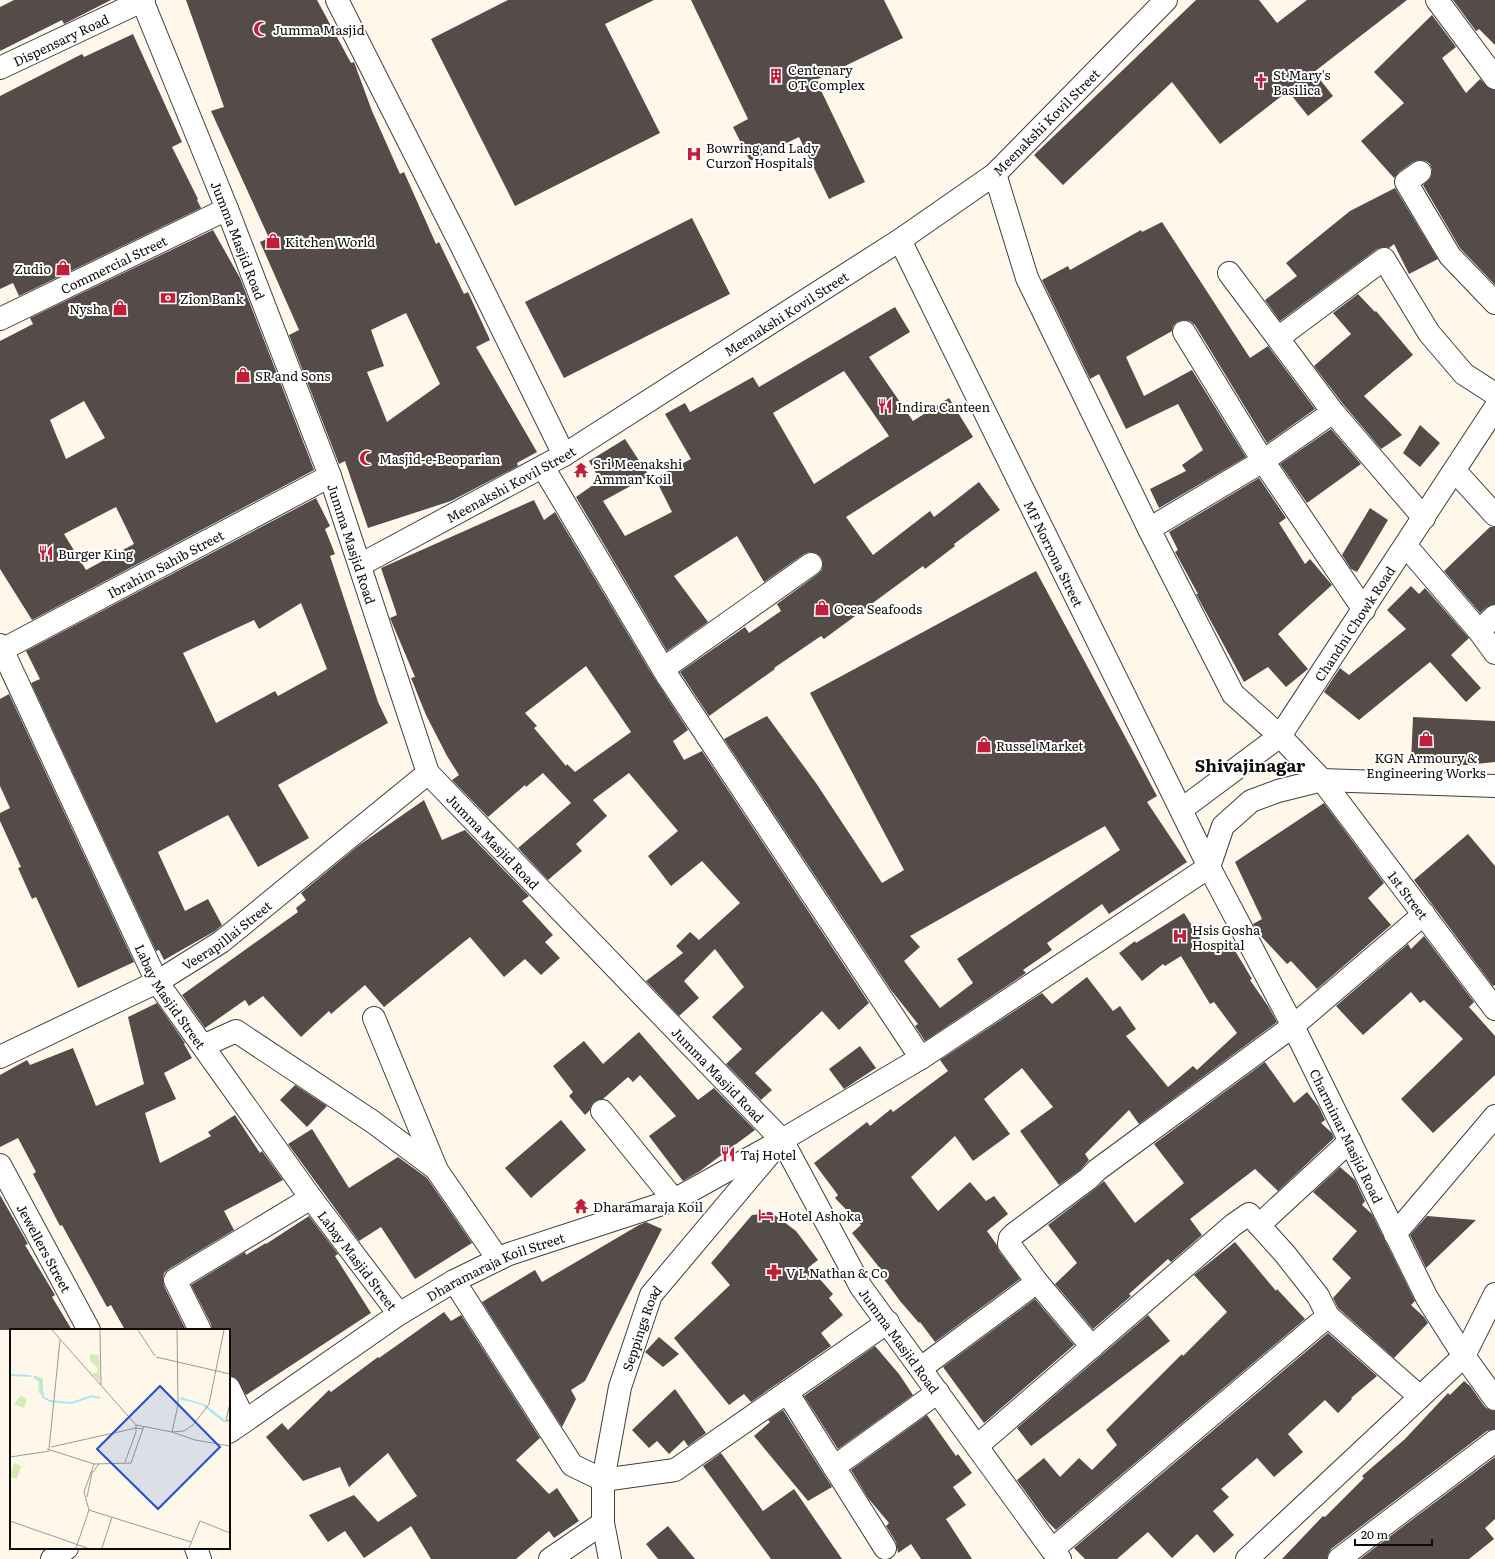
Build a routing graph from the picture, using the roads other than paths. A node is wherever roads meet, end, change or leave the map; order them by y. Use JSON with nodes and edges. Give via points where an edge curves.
{"nodes":[{"id":1,"x":143,"y":0,"type":"edge"},
{"id":2,"x":337,"y":0,"type":"edge"},
{"id":3,"x":1166,"y":0,"type":"edge"},
{"id":4,"x":1438,"y":0,"type":"edge"},
{"id":5,"x":0,"y":68,"type":"edge"},
{"id":6,"x":1495,"y":78,"type":"edge"},
{"id":7,"x":1420,"y":172,"type":"dead end"},
{"id":8,"x":995,"y":174,"type":"junction"},
{"id":9,"x":227,"y":209,"type":"junction"},
{"id":10,"x":900,"y":240,"type":"junction"},
{"id":11,"x":1230,"y":273,"type":"dead end"},
{"id":12,"x":1495,"y":303,"type":"edge"},
{"id":13,"x":0,"y":319,"type":"edge"},
{"id":14,"x":1184,"y":332,"type":"dead end"},
{"id":15,"x":1278,"y":338,"type":"junction"},
{"id":16,"x":1495,"y":394,"type":"edge"},
{"id":17,"x":1495,"y":408,"type":"edge"},
{"id":18,"x":1334,"y":412,"type":"junction"},
{"id":19,"x":564,"y":455,"type":"junction"},
{"id":20,"x":1263,"y":461,"type":"junction"},
{"id":21,"x":544,"y":467,"type":"junction"},
{"id":22,"x":1455,"y":471,"type":"junction"},
{"id":23,"x":330,"y":476,"type":"junction"},
{"id":24,"x":1495,"y":515,"type":"edge"},
{"id":25,"x":1424,"y":518,"type":"junction"},
{"id":26,"x":1149,"y":529,"type":"junction"},
{"id":27,"x":1406,"y":546,"type":"junction"},
{"id":28,"x":811,"y":564,"type":"dead end"},
{"id":29,"x":360,"y":566,"type":"junction"},
{"id":30,"x":1364,"y":610,"type":"junction"},
{"id":31,"x":1495,"y":616,"type":"edge"},
{"id":32,"x":1479,"y":631,"type":"junction"},
{"id":33,"x":1,"y":648,"type":"edge"},
{"id":34,"x":1495,"y":653,"type":"edge"},
{"id":35,"x":663,"y":669,"type":"junction"},
{"id":36,"x":1280,"y":736,"type":"junction"},
{"id":37,"x":428,"y":773,"type":"junction"},
{"id":38,"x":1322,"y":780,"type":"junction"},
{"id":39,"x":1495,"y":786,"type":"edge"},
{"id":40,"x":1182,"y":809,"type":"junction"},
{"id":41,"x":1209,"y":867,"type":"junction"},
{"id":42,"x":1424,"y":914,"type":"junction"},
{"id":43,"x":156,"y":982,"type":"junction"},
{"id":44,"x":1495,"y":1009,"type":"edge"},
{"id":45,"x":374,"y":1018,"type":"dead end"},
{"id":46,"x":1293,"y":1026,"type":"junction"},
{"id":47,"x":203,"y":1046,"type":"junction"},
{"id":48,"x":0,"y":1057,"type":"edge"},
{"id":49,"x":921,"y":1058,"type":"junction"},
{"id":50,"x":602,"y":1111,"type":"dead end"},
{"id":51,"x":1495,"y":1116,"type":"edge"},
{"id":52,"x":782,"y":1140,"type":"junction"},
{"id":53,"x":1350,"y":1141,"type":"junction"},
{"id":54,"x":0,"y":1165,"type":"edge"},
{"id":55,"x":436,"y":1169,"type":"junction"},
{"id":56,"x":311,"y":1198,"type":"junction"},
{"id":57,"x":674,"y":1200,"type":"junction"},
{"id":58,"x":1259,"y":1225,"type":"junction"},
{"id":59,"x":1395,"y":1234,"type":"junction"},
{"id":60,"x":498,"y":1259,"type":"junction"},
{"id":61,"x":454,"y":1281,"type":"junction"},
{"id":62,"x":1037,"y":1282,"type":"junction"},
{"id":63,"x":1495,"y":1294,"type":"edge"},
{"id":64,"x":399,"y":1314,"type":"junction"},
{"id":65,"x":1328,"y":1316,"type":"junction"},
{"id":66,"x":888,"y":1322,"type":"junction"},
{"id":67,"x":88,"y":1329,"type":"edge"},
{"id":68,"x":200,"y":1329,"type":"edge"},
{"id":69,"x":1092,"y":1347,"type":"junction"},
{"id":70,"x":1464,"y":1356,"type":"junction"},
{"id":71,"x":921,"y":1368,"type":"junction"},
{"id":72,"x":787,"y":1392,"type":"junction"},
{"id":73,"x":938,"y":1392,"type":"junction"},
{"id":74,"x":230,"y":1393,"type":"edge"},
{"id":75,"x":1420,"y":1398,"type":"junction"},
{"id":76,"x":1495,"y":1399,"type":"edge"},
{"id":77,"x":237,"y":1427,"type":"edge"},
{"id":78,"x":1495,"y":1441,"type":"edge"},
{"id":79,"x":977,"y":1446,"type":"junction"},
{"id":80,"x":834,"y":1468,"type":"junction"},
{"id":81,"x":603,"y":1480,"type":"junction"},
{"id":82,"x":603,"y":1523,"type":"junction"},
{"id":83,"x":885,"y":1548,"type":"dead end"},
{"id":84,"x":66,"y":1549,"type":"edge"},
{"id":85,"x":196,"y":1549,"type":"edge"},
{"id":86,"x":1056,"y":1555,"type":"edge"},
{"id":87,"x":52,"y":1559,"type":"edge"},
{"id":88,"x":200,"y":1559,"type":"edge"},
{"id":89,"x":550,"y":1559,"type":"edge"},
{"id":90,"x":610,"y":1559,"type":"edge"},
{"id":91,"x":1247,"y":1559,"type":"edge"},
{"id":92,"x":1339,"y":1559,"type":"edge"}],
"edges":[{"from":1,"to":5,"type":"street","name":"Dispensary Road"},
{"from":1,"to":9,"type":"street","name":"Jumma Masjid Road"},
{"from":2,"to":19,"type":"street"},
{"from":3,"to":8,"type":"street","name":"Meenakshi Kovil Street"},
{"from":4,"to":6,"type":"street"},
{"from":7,"to":12,"type":"street","via":[[1406,182],[1450,256]]},
{"from":8,"to":10,"type":"street","name":"Meenakshi Kovil Street"},
{"from":8,"to":26,"type":"street","via":[[1027,278]]},
{"from":9,"to":13,"type":"street","name":"Commercial Street"},
{"from":9,"to":23,"type":"street","name":"Jumma Masjid Road"},
{"from":10,"to":19,"type":"street","name":"Meenakshi Kovil Street"},
{"from":10,"to":40,"type":"street","name":"MF Norrona Street"},
{"from":11,"to":15,"type":"street"},
{"from":14,"to":20,"type":"street"},
{"from":15,"to":16,"type":"street","via":[[1384,259],[1429,333],[1464,374]]},
{"from":15,"to":18,"type":"street"},
{"from":17,"to":22,"type":"street","name":"Chandni Chowk Road"},
{"from":18,"to":20,"type":"street"},
{"from":18,"to":25,"type":"street"},
{"from":19,"to":21,"type":"street","name":"Meenakshi Kovil Street"},
{"from":20,"to":26,"type":"street"},
{"from":20,"to":30,"type":"street"},
{"from":21,"to":29,"type":"street","name":"Meenakshi Kovil Street"},
{"from":21,"to":35,"type":"street"},
{"from":22,"to":24,"type":"street"},
{"from":22,"to":25,"type":"street","name":"Chandni Chowk Road"},
{"from":23,"to":29,"type":"street","name":"Jumma Masjid Road"},
{"from":23,"to":33,"type":"street","name":"Ibrahim Sahib Street"},
{"from":25,"to":27,"type":"street","name":"Chandni Chowk Road"},
{"from":26,"to":36,"type":"street","via":[[1233,694]]},
{"from":27,"to":30,"type":"street","name":"Chandni Chowk Road"},
{"from":27,"to":32,"type":"street"},
{"from":28,"to":35,"type":"street"},
{"from":29,"to":37,"type":"street","name":"Jumma Masjid Road"},
{"from":30,"to":36,"type":"street","name":"Chandni Chowk Road"},
{"from":31,"to":32,"type":"street"},
{"from":32,"to":34,"type":"street"},
{"from":33,"to":43,"type":"street","name":"Labay Masjid Street"},
{"from":35,"to":49,"type":"street"},
{"from":36,"to":38,"type":"street","name":"1st Street"},
{"from":36,"to":40,"type":"street","name":"Chandni Chowk Road"},
{"from":37,"to":43,"type":"street","name":"Veerapillai Street","via":[[221,942]]},
{"from":37,"to":52,"type":"street","name":"Jumma Masjid Road"},
{"from":38,"to":39,"type":"street"},
{"from":38,"to":41,"type":"street","via":[[1251,801],[1223,826]]},
{"from":38,"to":42,"type":"street","name":"1st Street"},
{"from":40,"to":41,"type":"street","name":"MF Norrona Street"},
{"from":41,"to":46,"type":"street","name":"Charminar Masjid Road"},
{"from":41,"to":49,"type":"street","name":"Dharamaraja Koil Street"},
{"from":42,"to":44,"type":"street","name":"1st Street"},
{"from":42,"to":46,"type":"street"},
{"from":43,"to":47,"type":"street","name":"Labay Masjid Street"},
{"from":43,"to":48,"type":"street","name":"Veerapillai Street"},
{"from":45,"to":55,"type":"street"},
{"from":46,"to":53,"type":"street","name":"Charminar Masjid Road"},
{"from":46,"to":62,"type":"street","via":[[1014,1234],[1009,1244]]},
{"from":47,"to":55,"type":"street","via":[[236,1031],[373,1122]]},
{"from":47,"to":56,"type":"street","name":"Labay Masjid Street"},
{"from":49,"to":52,"type":"street","name":"Dharamaraja Koil Street"},
{"from":50,"to":57,"type":"street"},
{"from":51,"to":59,"type":"street"},
{"from":52,"to":57,"type":"street","name":"Dharamaraja Koil Street"},
{"from":52,"to":66,"type":"street","name":"Jumma Masjid Road","via":[[862,1287]]},
{"from":52,"to":81,"type":"street","name":"Seppings Road","via":[[651,1294],[620,1387]]},
{"from":53,"to":58,"type":"street"},
{"from":53,"to":59,"type":"street","name":"Charminar Masjid Road"},
{"from":54,"to":67,"type":"street","name":"Jewellers Street"},
{"from":55,"to":60,"type":"street"},
{"from":56,"to":64,"type":"street","name":"Labay Masjid Street"},
{"from":56,"to":68,"type":"street","via":[[175,1280]]},
{"from":57,"to":60,"type":"street","name":"Dharamaraja Koil Street"},
{"from":58,"to":65,"type":"street","via":[[1318,1296]]},
{"from":58,"to":69,"type":"street","via":[[1249,1214],[1233,1225]]},
{"from":59,"to":70,"type":"street","name":"Charminar Masjid Road","via":[[1427,1298]]},
{"from":60,"to":61,"type":"street","name":"Dharamaraja Koil Street"},
{"from":61,"to":64,"type":"street","name":"Dharamaraja Koil Street"},
{"from":61,"to":81,"type":"street","via":[[572,1465]]},
{"from":62,"to":69,"type":"street"},
{"from":62,"to":71,"type":"street"},
{"from":63,"to":70,"type":"street"},
{"from":64,"to":77,"type":"street","name":"Dharamaraja Koil Street"},
{"from":65,"to":75,"type":"street"},
{"from":65,"to":86,"type":"street"},
{"from":66,"to":71,"type":"street","name":"Jumma Masjid Road"},
{"from":66,"to":72,"type":"street"},
{"from":69,"to":79,"type":"street"},
{"from":70,"to":75,"type":"street"},
{"from":70,"to":76,"type":"street","name":"Charminar Masjid Road"},
{"from":71,"to":73,"type":"street","name":"Jumma Masjid Road"},
{"from":72,"to":80,"type":"street"},
{"from":72,"to":81,"type":"street","via":[[675,1470]]},
{"from":73,"to":79,"type":"street","name":"Jumma Masjid Road"},
{"from":73,"to":80,"type":"street"},
{"from":74,"to":77,"type":"street"},
{"from":75,"to":91,"type":"street"},
{"from":78,"to":92,"type":"street"},
{"from":79,"to":86,"type":"street","name":"Jumma Masjid Road"},
{"from":80,"to":83,"type":"street"},
{"from":81,"to":82,"type":"street","name":"Seppings Road"},
{"from":82,"to":89,"type":"street"},
{"from":82,"to":90,"type":"street","name":"Seppings Road"},
{"from":84,"to":87,"type":"street"},
{"from":85,"to":88,"type":"street"}]}
